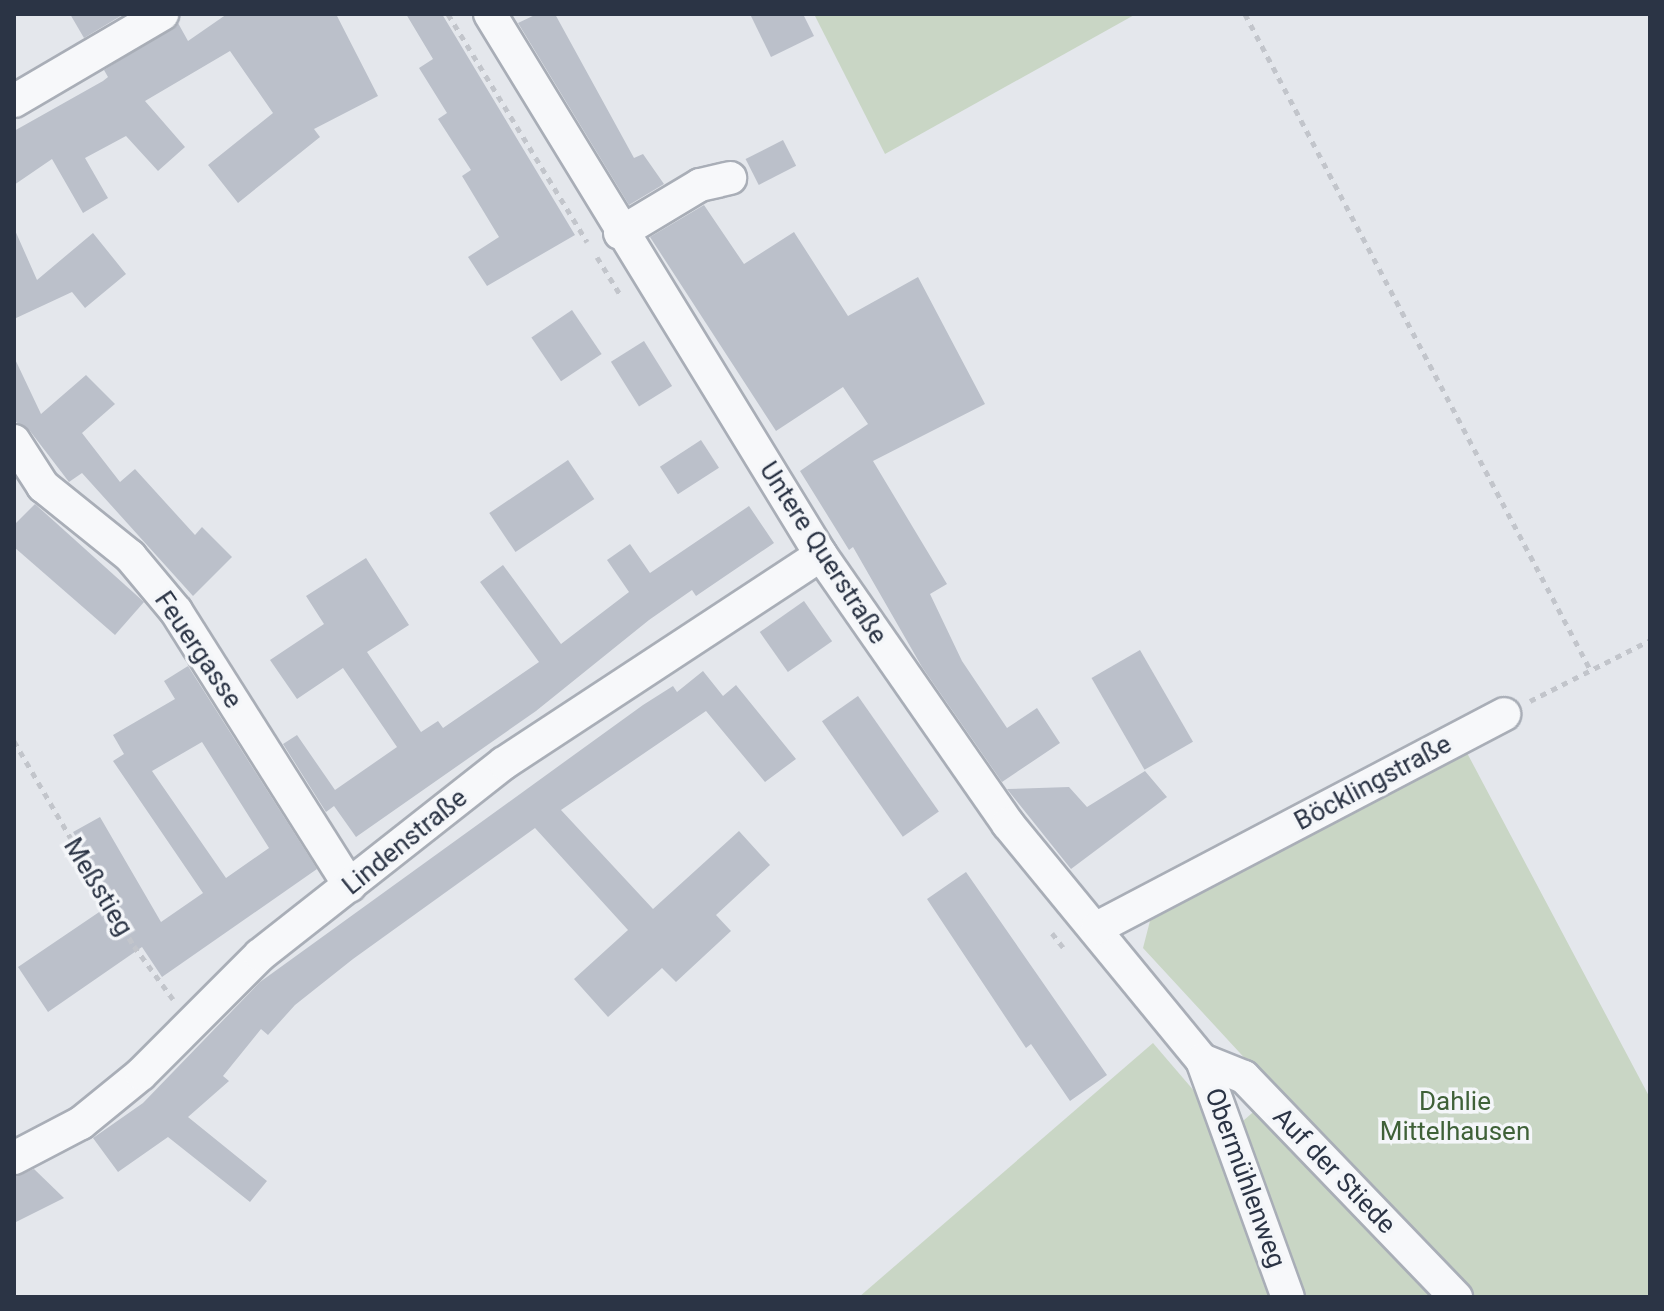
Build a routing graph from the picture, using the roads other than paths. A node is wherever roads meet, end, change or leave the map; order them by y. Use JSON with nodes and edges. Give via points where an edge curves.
{"nodes":[{"id":1,"x":162,"y":14,"type":"edge"},
{"id":2,"x":490,"y":14,"type":"edge"},
{"id":3,"x":14,"y":101,"type":"edge"},
{"id":4,"x":730,"y":178,"type":"dead end"},
{"id":5,"x":620,"y":233,"type":"junction"},
{"id":6,"x":14,"y":441,"type":"edge"},
{"id":7,"x":821,"y":555,"type":"junction"},
{"id":8,"x":1504,"y":714,"type":"road end"},
{"id":9,"x":350,"y":886,"type":"junction"},
{"id":10,"x":1097,"y":928,"type":"junction"},
{"id":11,"x":1202,"y":1060,"type":"junction"},
{"id":12,"x":14,"y":1158,"type":"edge"},
{"id":13,"x":1288,"y":1297,"type":"edge"},
{"id":14,"x":1456,"y":1297,"type":"edge"}],
"edges":[{"from":1,"to":3,"type":"street"},
{"from":2,"to":5,"type":"street","name":"Untere Querstraße"},
{"from":4,"to":5,"type":"street","via":[[700,185]]},
{"from":5,"to":7,"type":"street","name":"Untere Querstraße"},
{"from":6,"to":9,"type":"street","name":"Feuergasse","via":[[43,486],[130,556],[176,611]]},
{"from":7,"to":9,"type":"street","name":"Lindenstraße","via":[[504,763]]},
{"from":7,"to":10,"type":"street","name":"Untere Querstraße","via":[[1008,824]]},
{"from":8,"to":10,"type":"street","name":"Böcklingstraße"},
{"from":9,"to":12,"type":"street","name":"Lindenstraße","via":[[260,955],[193,1025],[81,1123]]},
{"from":10,"to":11,"type":"street","name":"Untere Querstraße"},
{"from":11,"to":13,"type":"street","name":"Obermühlenweg"},
{"from":11,"to":14,"type":"street","name":"Auf der Stiede","via":[[1244,1077]]}]}
